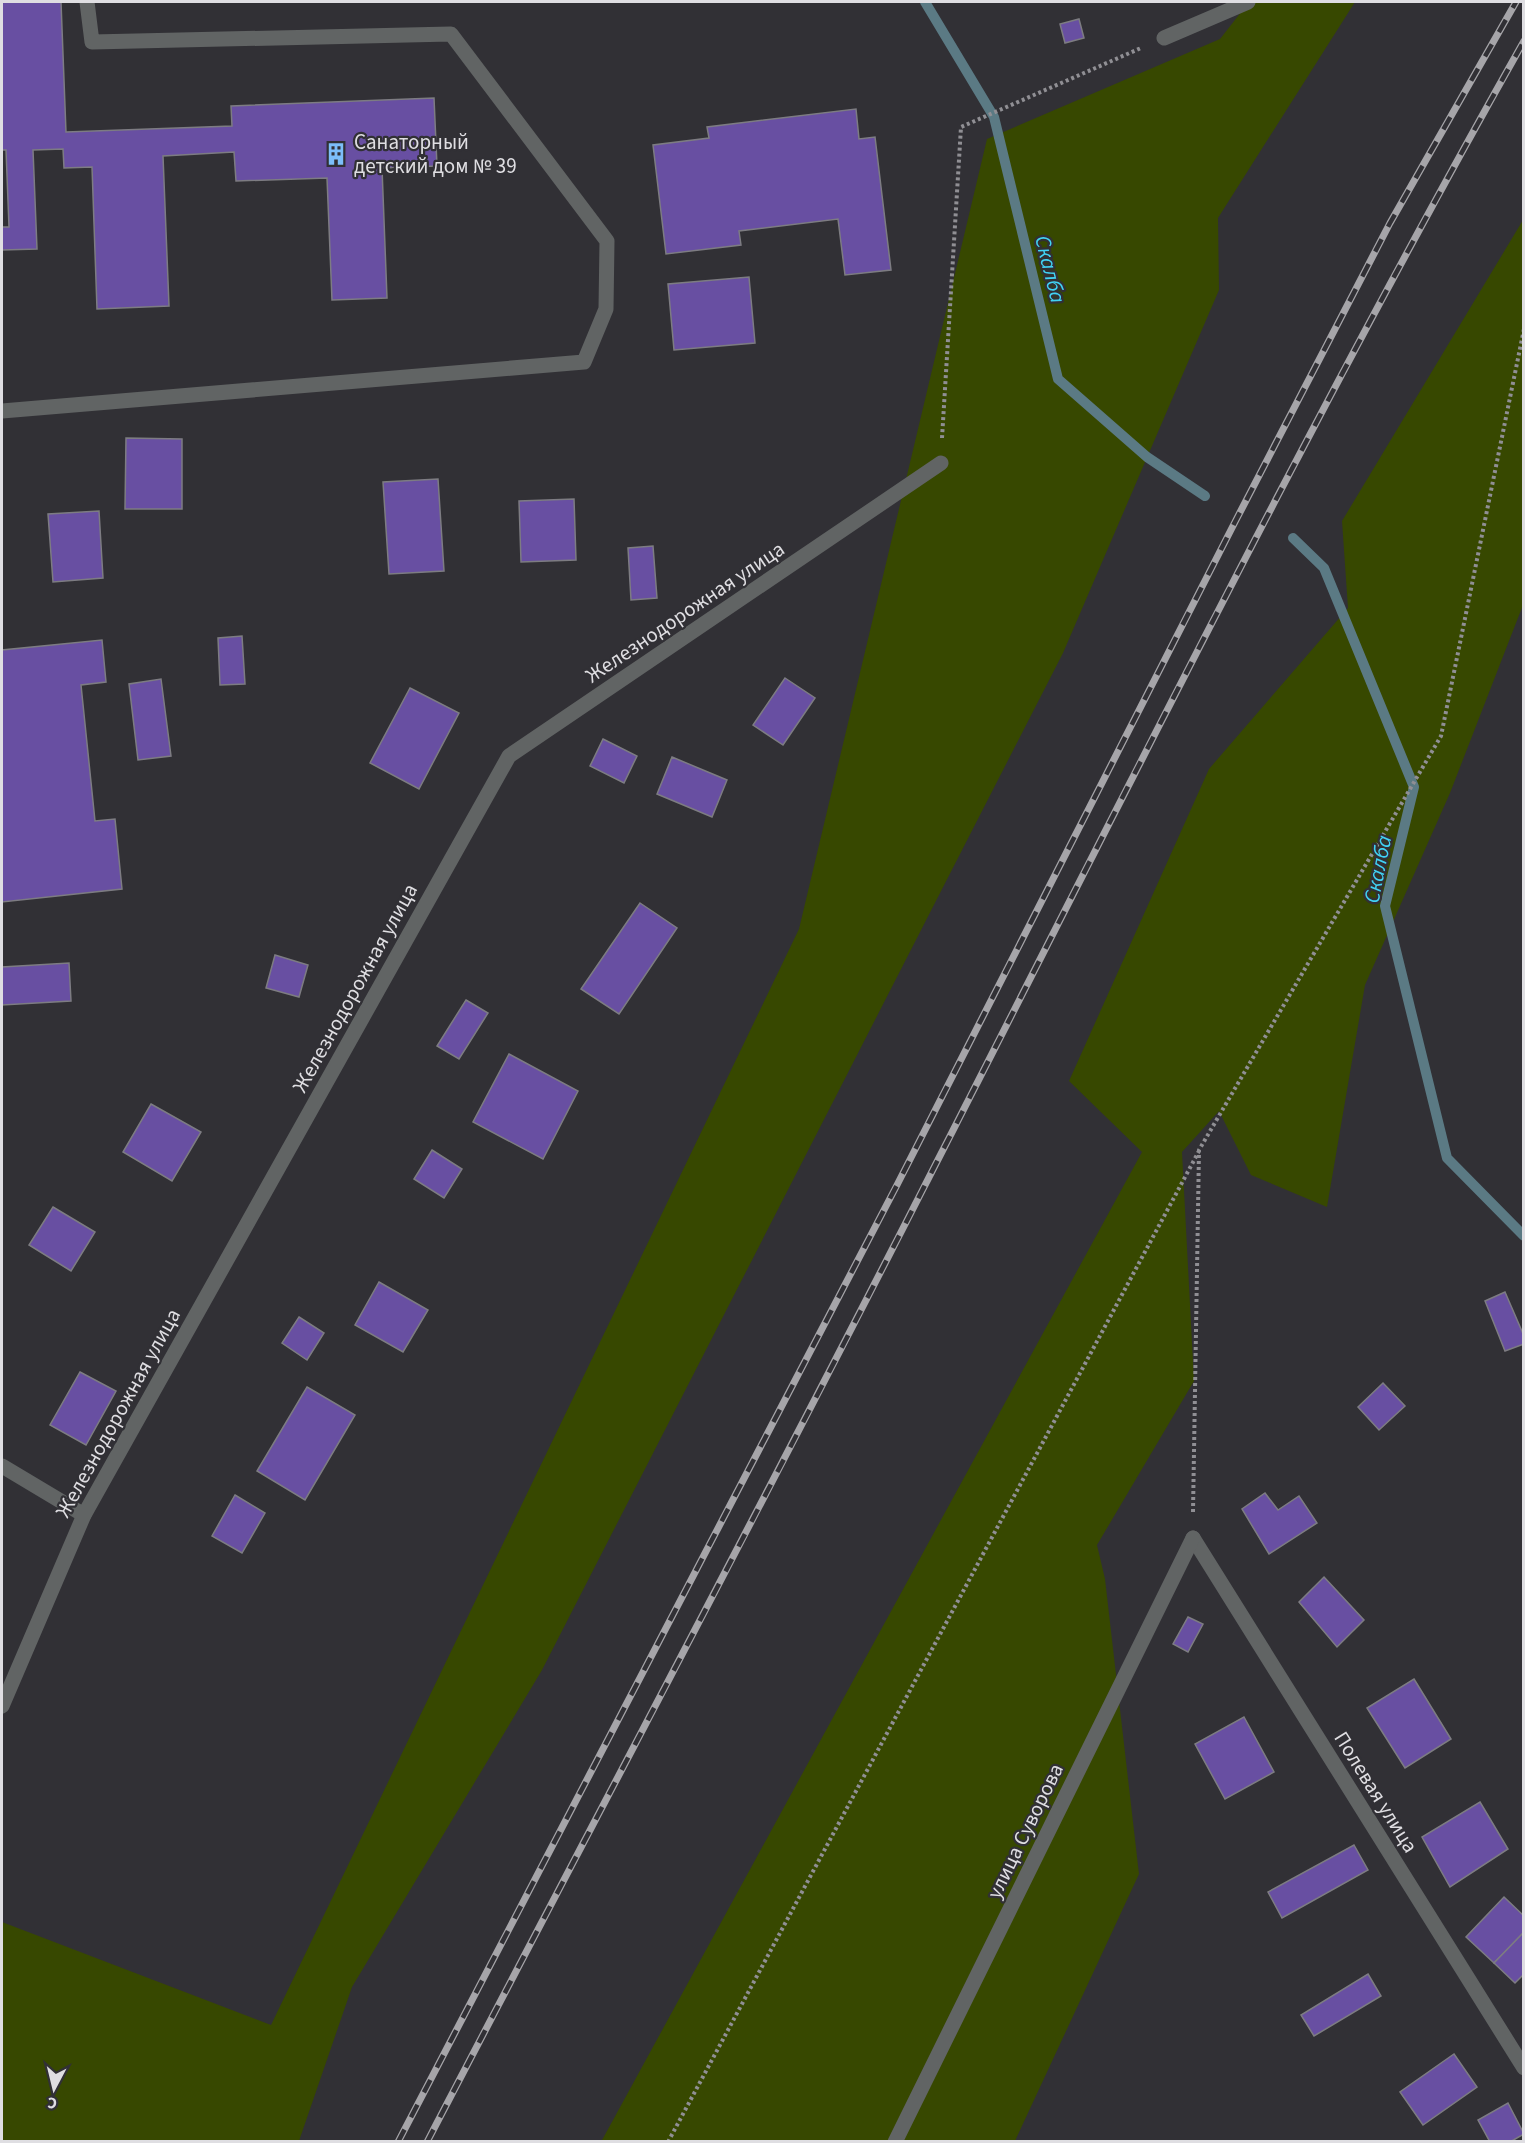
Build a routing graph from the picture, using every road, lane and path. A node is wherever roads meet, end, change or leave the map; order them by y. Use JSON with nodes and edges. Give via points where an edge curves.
{"nodes":[{"id":1,"x":87,"y":2,"type":"edge"},
{"id":2,"x":1248,"y":2,"type":"edge"},
{"id":3,"x":1164,"y":38,"type":"joint"},
{"id":4,"x":1524,"y":329,"type":"edge"},
{"id":5,"x":2,"y":411,"type":"edge"},
{"id":6,"x":941,"y":463,"type":"joint"},
{"id":7,"x":1199,"y":1150,"type":"junction"},
{"id":8,"x":2,"y":1466,"type":"edge"},
{"id":9,"x":84,"y":1515,"type":"junction"},
{"id":10,"x":1193,"y":1538,"type":"junction"},
{"id":11,"x":2,"y":1706,"type":"edge"},
{"id":12,"x":1524,"y":2068,"type":"edge"},
{"id":13,"x":668,"y":2142,"type":"edge"},
{"id":14,"x":895,"y":2142,"type":"edge"}],
"edges":[{"from":1,"to":5,"type":"street","via":[[92,42],[451,34],[607,241],[606,309],[584,362]]},
{"from":2,"to":3,"type":"street"},
{"from":3,"to":6,"type":"path","via":[[960,127]]},
{"from":4,"to":7,"type":"path","via":[[1441,736]]},
{"from":6,"to":9,"type":"street","name":"Железнодорожная улица","via":[[509,756]]},
{"from":7,"to":10,"type":"path"},
{"from":7,"to":13,"type":"path"},
{"from":8,"to":9,"type":"street"},
{"from":9,"to":11,"type":"street","name":"Железнодорожная улица"},
{"from":10,"to":12,"type":"street","name":"Полевая улица"},
{"from":10,"to":14,"type":"street","name":"улица Суворова"}]}
